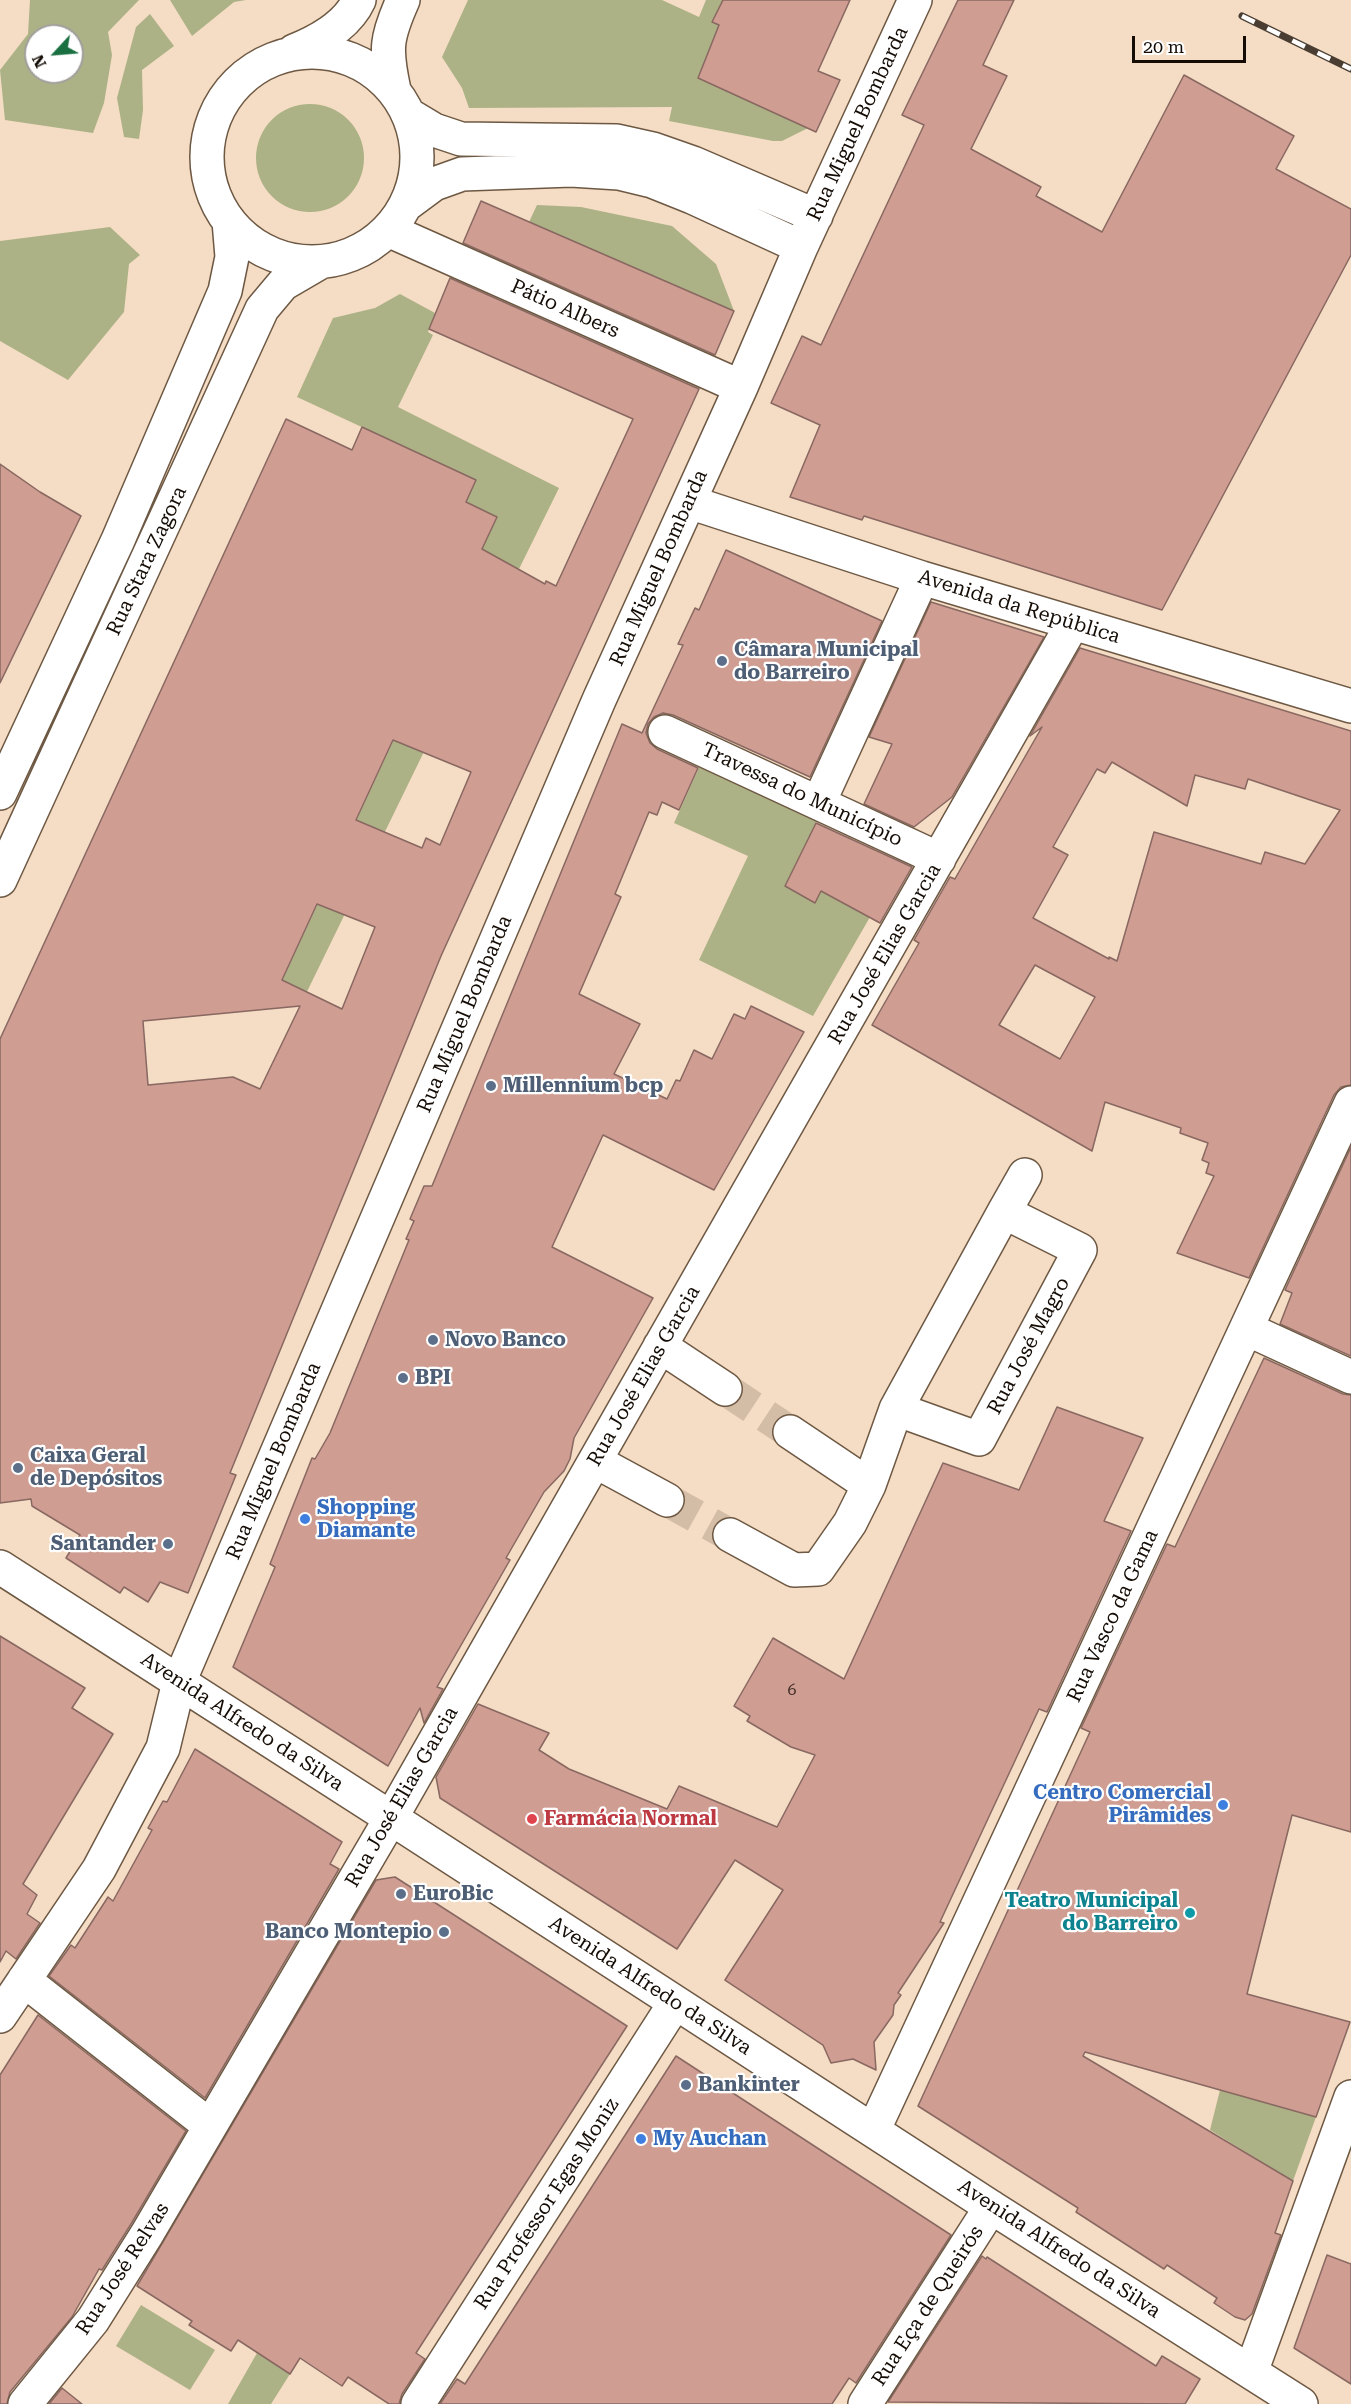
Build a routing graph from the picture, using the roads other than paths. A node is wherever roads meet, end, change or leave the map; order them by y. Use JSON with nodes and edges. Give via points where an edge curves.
{"nodes":[{"id":1,"x":359,"y":0,"type":"edge"},
{"id":2,"x":403,"y":0,"type":"edge"},
{"id":3,"x":915,"y":0,"type":"edge"},
{"id":4,"x":280,"y":56,"type":"junction"},
{"id":5,"x":402,"y":103,"type":"junction"},
{"id":6,"x":407,"y":204,"type":"junction"},
{"id":7,"x":816,"y":216,"type":"junction"},
{"id":8,"x":229,"y":221,"type":"junction"},
{"id":9,"x":388,"y":230,"type":"junction"},
{"id":10,"x":801,"y":247,"type":"junction"},
{"id":11,"x":319,"y":262,"type":"junction"},
{"id":12,"x":741,"y":387,"type":"junction"},
{"id":13,"x":690,"y":502,"type":"junction"},
{"id":14,"x":922,"y":578,"type":"junction"},
{"id":15,"x":1073,"y":623,"type":"junction"},
{"id":16,"x":1351,"y":706,"type":"edge"},
{"id":17,"x":665,"y":732,"type":"dead end"},
{"id":18,"x":0,"y":793,"type":"edge"},
{"id":19,"x":819,"y":802,"type":"junction"},
{"id":20,"x":939,"y":858,"type":"junction"},
{"id":21,"x":0,"y":880,"type":"edge"},
{"id":22,"x":1351,"y":1103,"type":"edge"},
{"id":23,"x":1025,"y":1175,"type":"dead end"},
{"id":24,"x":1004,"y":1212,"type":"junction"},
{"id":25,"x":1247,"y":1329,"type":"junction"},
{"id":26,"x":660,"y":1346,"type":"junction"},
{"id":27,"x":1351,"y":1377,"type":"edge"},
{"id":28,"x":725,"y":1389,"type":"tunnel mouth"},
{"id":29,"x":896,"y":1409,"type":"junction"},
{"id":30,"x":790,"y":1432,"type":"tunnel mouth"},
{"id":31,"x":595,"y":1461,"type":"junction"},
{"id":32,"x":869,"y":1485,"type":"junction"},
{"id":33,"x":667,"y":1500,"type":"tunnel mouth"},
{"id":34,"x":730,"y":1535,"type":"tunnel mouth"},
{"id":35,"x":0,"y":1567,"type":"edge"},
{"id":36,"x":179,"y":1682,"type":"junction"},
{"id":37,"x":391,"y":1818,"type":"junction"},
{"id":38,"x":24,"y":1980,"type":"junction"},
{"id":39,"x":675,"y":2003,"type":"junction"},
{"id":40,"x":0,"y":2016,"type":"edge"},
{"id":41,"x":1351,"y":2097,"type":"edge"},
{"id":42,"x":210,"y":2126,"type":"junction"},
{"id":43,"x":874,"y":2129,"type":"junction"},
{"id":44,"x":991,"y":2207,"type":"junction"},
{"id":45,"x":1251,"y":2372,"type":"junction"},
{"id":46,"x":25,"y":2404,"type":"edge"},
{"id":47,"x":418,"y":2404,"type":"edge"},
{"id":48,"x":865,"y":2404,"type":"edge"},
{"id":49,"x":1301,"y":2404,"type":"edge"}],
"edges":[{"from":1,"to":4,"type":"street","via":[[353,12],[335,28],[312,44]]},
{"from":2,"to":5,"type":"street","via":[[390,30],[387,57]]},
{"from":3,"to":7,"type":"street","name":"Rua Miguel Bombarda"},
{"from":4,"to":5,"type":"street","via":[[306,51],[343,56],[376,72]]},
{"from":4,"to":8,"type":"street","via":[[243,76],[222,102],[213,121],[207,161],[212,189]]},
{"from":5,"to":6,"type":"street","via":[[417,142],[418,157]]},
{"from":5,"to":7,"type":"street","via":[[434,130],[461,139],[617,141],[653,149]]},
{"from":6,"to":9,"type":"street"},
{"from":6,"to":10,"type":"street","via":[[434,184],[462,174],[571,170],[620,173],[692,197]]},
{"from":7,"to":10,"type":"street","name":"Rua Miguel Bombarda"},
{"from":8,"to":11,"type":"street","via":[[252,244],[280,258]]},
{"from":8,"to":18,"type":"street","name":"Rua Stara Zagora","via":[[231,257],[225,291],[118,540]]},
{"from":9,"to":11,"type":"street","via":[[353,255]]},
{"from":9,"to":12,"type":"street","name":"Pátio Albers"},
{"from":10,"to":12,"type":"street","name":"Rua Miguel Bombarda"},
{"from":11,"to":21,"type":"street","name":"Rua Stara Zagora","via":[[283,285],[262,309]]},
{"from":12,"to":13,"type":"street","name":"Rua Miguel Bombarda"},
{"from":13,"to":14,"type":"street","name":"Avenida da República"},
{"from":13,"to":36,"type":"street","name":"Rua Miguel Bombarda","via":[[599,700]]},
{"from":14,"to":15,"type":"street","name":"Avenida da República"},
{"from":14,"to":19,"type":"street"},
{"from":15,"to":16,"type":"street","name":"Avenida da República"},
{"from":15,"to":20,"type":"street","name":"Rua José Elias Garcia"},
{"from":17,"to":19,"type":"street","name":"Travessa do Município"},
{"from":19,"to":20,"type":"street","name":"Travessa do Município"},
{"from":20,"to":26,"type":"street","name":"Rua José Elias Garcia"},
{"from":22,"to":25,"type":"street","name":"Rua Vasco da Gama"},
{"from":23,"to":24,"type":"street"},
{"from":24,"to":29,"type":"street"},
{"from":24,"to":29,"type":"street","name":"Rua José Magro","via":[[1080,1250],[979,1439]]},
{"from":25,"to":27,"type":"street"},
{"from":25,"to":43,"type":"street","name":"Rua Vasco da Gama"},
{"from":26,"to":28,"type":"street"},
{"from":26,"to":31,"type":"street","name":"Rua José Elias Garcia"},
{"from":29,"to":32,"type":"street"},
{"from":30,"to":32,"type":"street"},
{"from":31,"to":33,"type":"street"},
{"from":31,"to":37,"type":"street","name":"Rua José Elias Garcia"},
{"from":32,"to":34,"type":"street","via":[[850,1523],[818,1569],[794,1570]]},
{"from":35,"to":36,"type":"street","name":"Avenida Alfredo da Silva"},
{"from":36,"to":37,"type":"street","name":"Avenida Alfredo da Silva"},
{"from":36,"to":38,"type":"street","name":"Rua Miguel Bombarda","via":[[158,1758],[99,1869]]},
{"from":37,"to":39,"type":"street","name":"Avenida Alfredo da Silva"},
{"from":37,"to":42,"type":"street","name":"Rua José Elias Garcia"},
{"from":38,"to":40,"type":"street","name":"Rua Miguel Bombarda"},
{"from":38,"to":42,"type":"street"},
{"from":39,"to":43,"type":"street","name":"Avenida Alfredo da Silva"},
{"from":39,"to":47,"type":"street","name":"Rua Professor Egas Moniz"},
{"from":41,"to":45,"type":"street"},
{"from":42,"to":46,"type":"street","name":"Rua José Relvas","via":[[93,2320]]},
{"from":43,"to":44,"type":"street","name":"Avenida Alfredo da Silva"},
{"from":44,"to":45,"type":"street","name":"Avenida Alfredo da Silva"},
{"from":44,"to":48,"type":"street","name":"Rua Eça de Queirós"},
{"from":45,"to":49,"type":"street","name":"Avenida Alfredo da Silva"}]}
